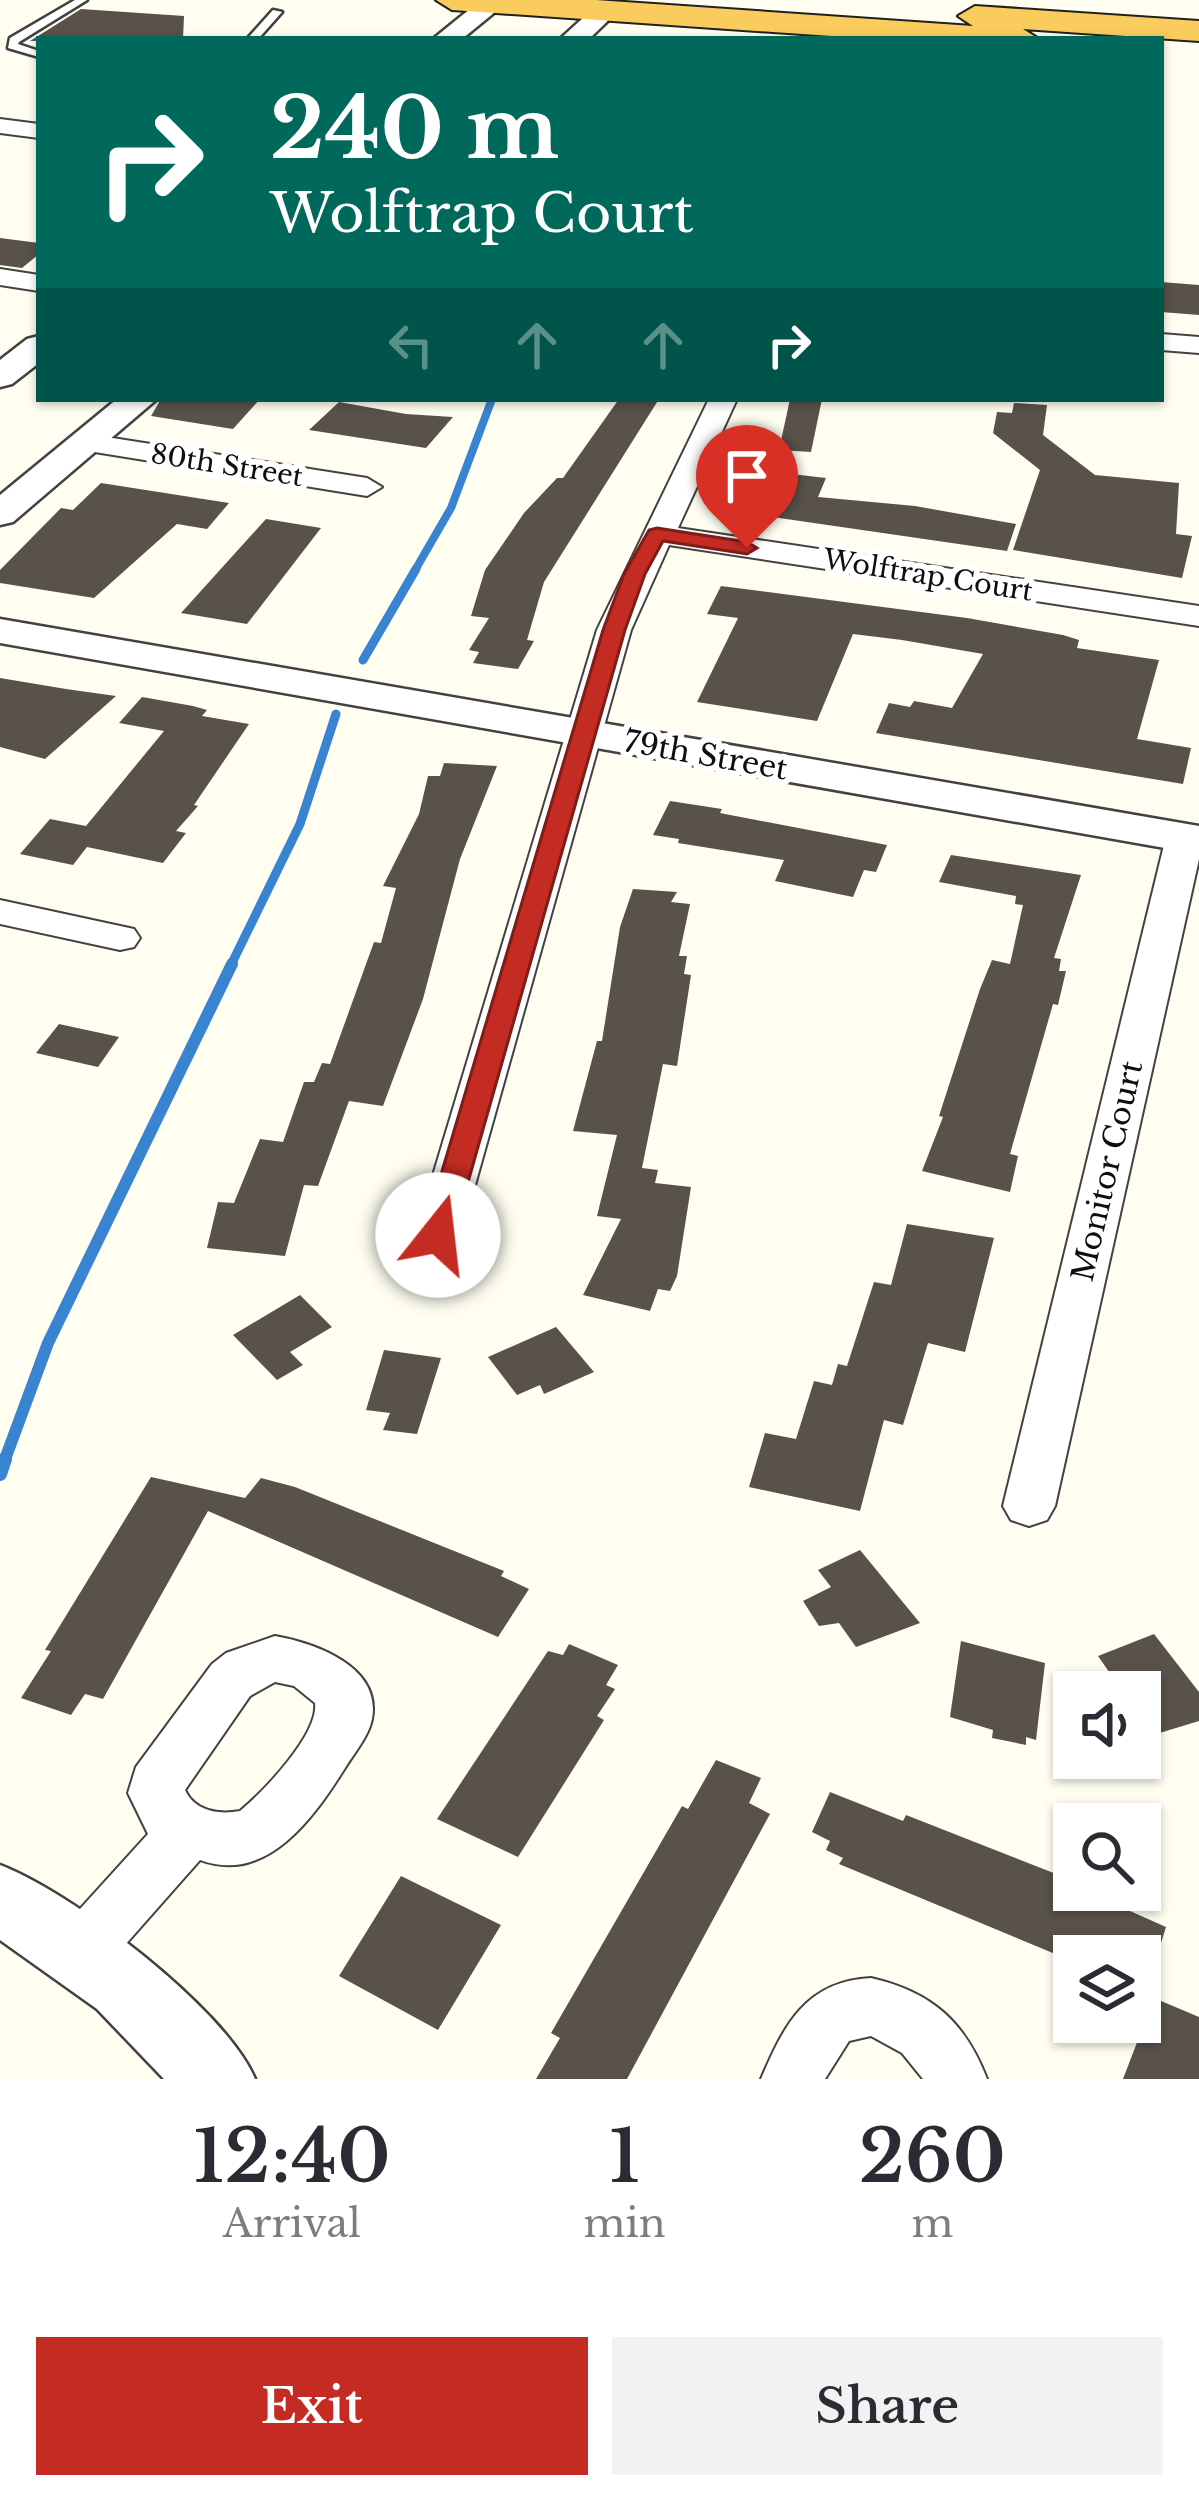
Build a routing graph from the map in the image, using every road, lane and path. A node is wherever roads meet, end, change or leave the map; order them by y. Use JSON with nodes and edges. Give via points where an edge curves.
{"nodes":[{"id":1,"x":82,"y":0,"type":"edge"},
{"id":2,"x":452,"y":0,"type":"edge"},
{"id":3,"x":739,"y":0,"type":"edge"},
{"id":4,"x":495,"y":1,"type":"edge"},
{"id":5,"x":605,"y":10,"type":"junction"},
{"id":6,"x":277,"y":12,"type":"dead end"},
{"id":7,"x":1199,"y":31,"type":"edge"},
{"id":8,"x":254,"y":36,"type":"edge"},
{"id":9,"x":450,"y":36,"type":"edge"},
{"id":10,"x":576,"y":36,"type":"edge"},
{"id":11,"x":979,"y":36,"type":"edge"},
{"id":12,"x":1164,"y":48,"type":"edge"},
{"id":13,"x":1199,"y":51,"type":"edge"},
{"id":14,"x":36,"y":53,"type":"edge"},
{"id":15,"x":0,"y":126,"type":"edge"},
{"id":16,"x":36,"y":131,"type":"edge"},
{"id":17,"x":0,"y":278,"type":"edge"},
{"id":18,"x":36,"y":283,"type":"edge"},
{"id":19,"x":1164,"y":342,"type":"edge"},
{"id":20,"x":1199,"y":345,"type":"edge"},
{"id":21,"x":36,"y":348,"type":"edge"},
{"id":22,"x":0,"y":377,"type":"edge"},
{"id":23,"x":135,"y":402,"type":"edge"},
{"id":24,"x":722,"y":402,"type":"edge"},
{"id":25,"x":87,"y":442,"type":"junction"},
{"id":26,"x":367,"y":487,"type":"dead end"},
{"id":27,"x":0,"y":514,"type":"edge"},
{"id":28,"x":657,"y":534,"type":"junction"},
{"id":29,"x":1199,"y":616,"type":"edge"},
{"id":30,"x":0,"y":631,"type":"edge"},
{"id":31,"x":584,"y":734,"type":"junction"},
{"id":32,"x":1192,"y":838,"type":"edge"},
{"id":33,"x":0,"y":913,"type":"edge"},
{"id":34,"x":120,"y":938,"type":"dead end"},
{"id":35,"x":438,"y":1235,"type":"dead end"},
{"id":36,"x":1029,"y":1506,"type":"dead end"},
{"id":37,"x":189,"y":1830,"type":"dead end"},
{"id":38,"x":0,"y":1898,"type":"edge"},
{"id":39,"x":81,"y":1951,"type":"junction"},
{"id":40,"x":218,"y":2079,"type":"edge"},
{"id":41,"x":793,"y":2079,"type":"edge"},
{"id":42,"x":955,"y":2079,"type":"edge"}],
"edges":[{"from":1,"to":14,"type":"lane","via":[[14,40],[12,46]]},
{"from":2,"to":4,"type":"highway"},
{"from":3,"to":7,"type":"highway"},
{"from":4,"to":5,"type":"highway"},
{"from":4,"to":9,"type":"street"},
{"from":5,"to":10,"type":"street"},
{"from":5,"to":11,"type":"highway"},
{"from":6,"to":8,"type":"lane"},
{"from":12,"to":13,"type":"highway"},
{"from":15,"to":16,"type":"street"},
{"from":17,"to":18,"type":"street"},
{"from":19,"to":20,"type":"street"},
{"from":21,"to":22,"type":"street"},
{"from":23,"to":25,"type":"street"},
{"from":24,"to":28,"type":"street","via":[[706,449]]},
{"from":25,"to":26,"type":"street","name":"80th Street"},
{"from":25,"to":27,"type":"street"},
{"from":28,"to":29,"type":"street","name":"Wolftrap Court"},
{"from":28,"to":31,"type":"street","via":[[634,574]]},
{"from":30,"to":31,"type":"street","name":"79th Street"},
{"from":31,"to":32,"type":"street","name":"79th Street"},
{"from":31,"to":35,"type":"street"},
{"from":32,"to":36,"type":"street","name":"Monitor Court"},
{"from":33,"to":34,"type":"street"},
{"from":37,"to":39,"type":"street"},
{"from":38,"to":39,"type":"street"},
{"from":39,"to":40,"type":"street"},
{"from":41,"to":42,"type":"street","via":[[820,2026],[860,2007],[928,2034],[946,2052]]}]}
